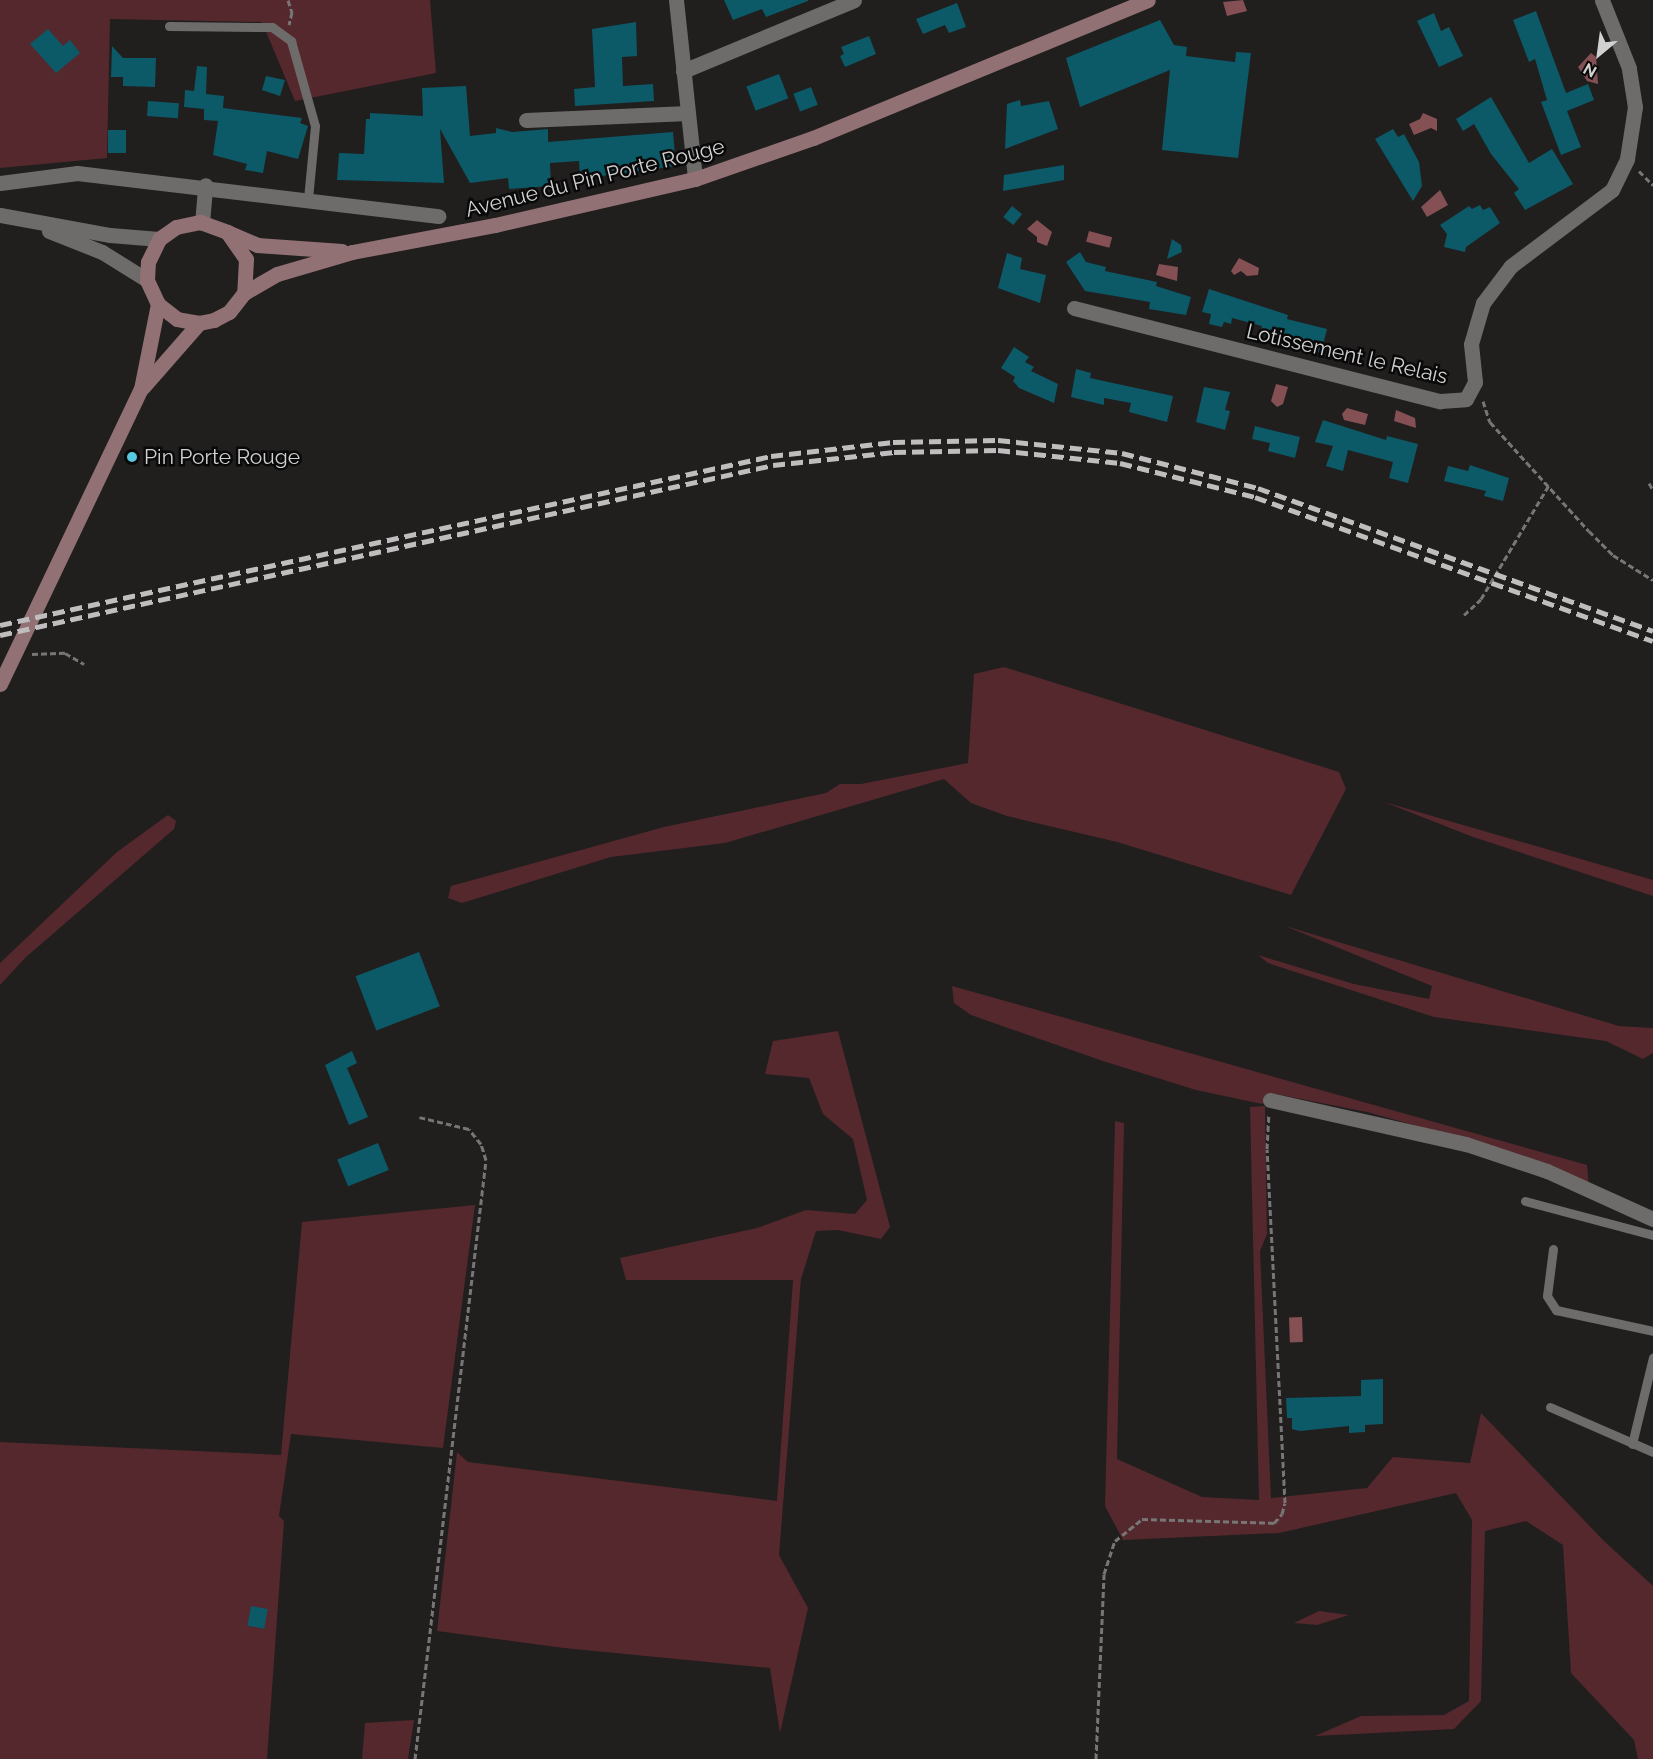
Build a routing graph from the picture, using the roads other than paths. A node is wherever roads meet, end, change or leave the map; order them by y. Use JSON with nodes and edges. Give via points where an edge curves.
{"nodes":[{"id":1,"x":676,"y":0,"type":"edge"},
{"id":2,"x":854,"y":0,"type":"edge"},
{"id":3,"x":1148,"y":0,"type":"edge"},
{"id":4,"x":1602,"y":0,"type":"edge"},
{"id":5,"x":169,"y":26,"type":"dead end"},
{"id":6,"x":684,"y":71,"type":"junction"},
{"id":7,"x":688,"y":113,"type":"junction"},
{"id":8,"x":526,"y":120,"type":"dead end"},
{"id":9,"x":695,"y":179,"type":"junction"},
{"id":10,"x":0,"y":183,"type":"edge"},
{"id":11,"x":205,"y":185,"type":"junction"},
{"id":12,"x":308,"y":199,"type":"junction"},
{"id":13,"x":0,"y":215,"type":"edge"},
{"id":14,"x":438,"y":216,"type":"dead end"},
{"id":15,"x":16,"y":218,"type":"junction"},
{"id":16,"x":202,"y":223,"type":"junction"},
{"id":17,"x":227,"y":232,"type":"junction"},
{"id":18,"x":159,"y":239,"type":"junction"},
{"id":19,"x":352,"y":252,"type":"junction"},
{"id":20,"x":147,"y":280,"type":"junction"},
{"id":21,"x":244,"y":293,"type":"junction"},
{"id":22,"x":158,"y":304,"type":"junction"},
{"id":23,"x":1074,"y":308,"type":"dead end"},
{"id":24,"x":199,"y":323,"type":"junction"},
{"id":25,"x":141,"y":389,"type":"junction"},
{"id":26,"x":3,"y":677,"type":"edge"},
{"id":27,"x":1270,"y":1100,"type":"road end"},
{"id":28,"x":1525,"y":1201,"type":"dead end"},
{"id":29,"x":1653,"y":1219,"type":"edge"},
{"id":30,"x":1653,"y":1235,"type":"edge"},
{"id":31,"x":1553,"y":1249,"type":"dead end"},
{"id":32,"x":1653,"y":1331,"type":"edge"},
{"id":33,"x":1653,"y":1357,"type":"edge"},
{"id":34,"x":1550,"y":1407,"type":"dead end"},
{"id":35,"x":1632,"y":1444,"type":"junction"},
{"id":36,"x":1653,"y":1452,"type":"edge"}],
"edges":[{"from":1,"to":6,"type":"street"},
{"from":2,"to":6,"type":"street"},
{"from":3,"to":9,"type":"main road","name":"Avenue du Pin Porte Rouge","via":[[813,138]]},
{"from":4,"to":23,"type":"street","name":"Lotissement le Relais","via":[[1629,68],[1635,107],[1627,159],[1612,190],[1511,266],[1484,303],[1471,344],[1475,382],[1466,399],[1440,401]]},
{"from":5,"to":12,"type":"lane","via":[[272,27],[291,41],[315,126]]},
{"from":6,"to":7,"type":"street"},
{"from":7,"to":8,"type":"street"},
{"from":7,"to":9,"type":"street"},
{"from":9,"to":19,"type":"main road","name":"Avenue du Pin Porte Rouge","via":[[507,223]]},
{"from":10,"to":11,"type":"street","name":"Avenue du Pin Porte Rouge","via":[[77,173]]},
{"from":11,"to":12,"type":"street","name":"Avenue du Pin Porte Rouge"},
{"from":11,"to":16,"type":"street"},
{"from":12,"to":14,"type":"street","name":"Avenue du Pin Porte Rouge"},
{"from":13,"to":15,"type":"street"},
{"from":15,"to":18,"type":"street","via":[[110,235]]},
{"from":15,"to":20,"type":"street","via":[[102,252]]},
{"from":16,"to":17,"type":"main road"},
{"from":16,"to":18,"type":"main road","via":[[176,227]]},
{"from":17,"to":19,"type":"main road","name":"Avenue du Pin Porte Rouge","via":[[257,245]]},
{"from":17,"to":21,"type":"main road","via":[[246,259]]},
{"from":18,"to":20,"type":"main road","via":[[148,262]]},
{"from":19,"to":21,"type":"main road","name":"Avenue du Pin Porte Rouge","via":[[277,274]]},
{"from":20,"to":22,"type":"main road"},
{"from":21,"to":24,"type":"main road","via":[[229,312]]},
{"from":22,"to":24,"type":"main road","via":[[177,319]]},
{"from":22,"to":25,"type":"main road"},
{"from":24,"to":25,"type":"main road"},
{"from":25,"to":26,"type":"main road"},
{"from":27,"to":29,"type":"street","via":[[1466,1144],[1547,1171]]},
{"from":28,"to":30,"type":"lane"},
{"from":31,"to":32,"type":"lane","via":[[1547,1296],[1556,1310]]},
{"from":33,"to":35,"type":"lane"},
{"from":34,"to":35,"type":"lane"},
{"from":35,"to":36,"type":"lane"}]}
